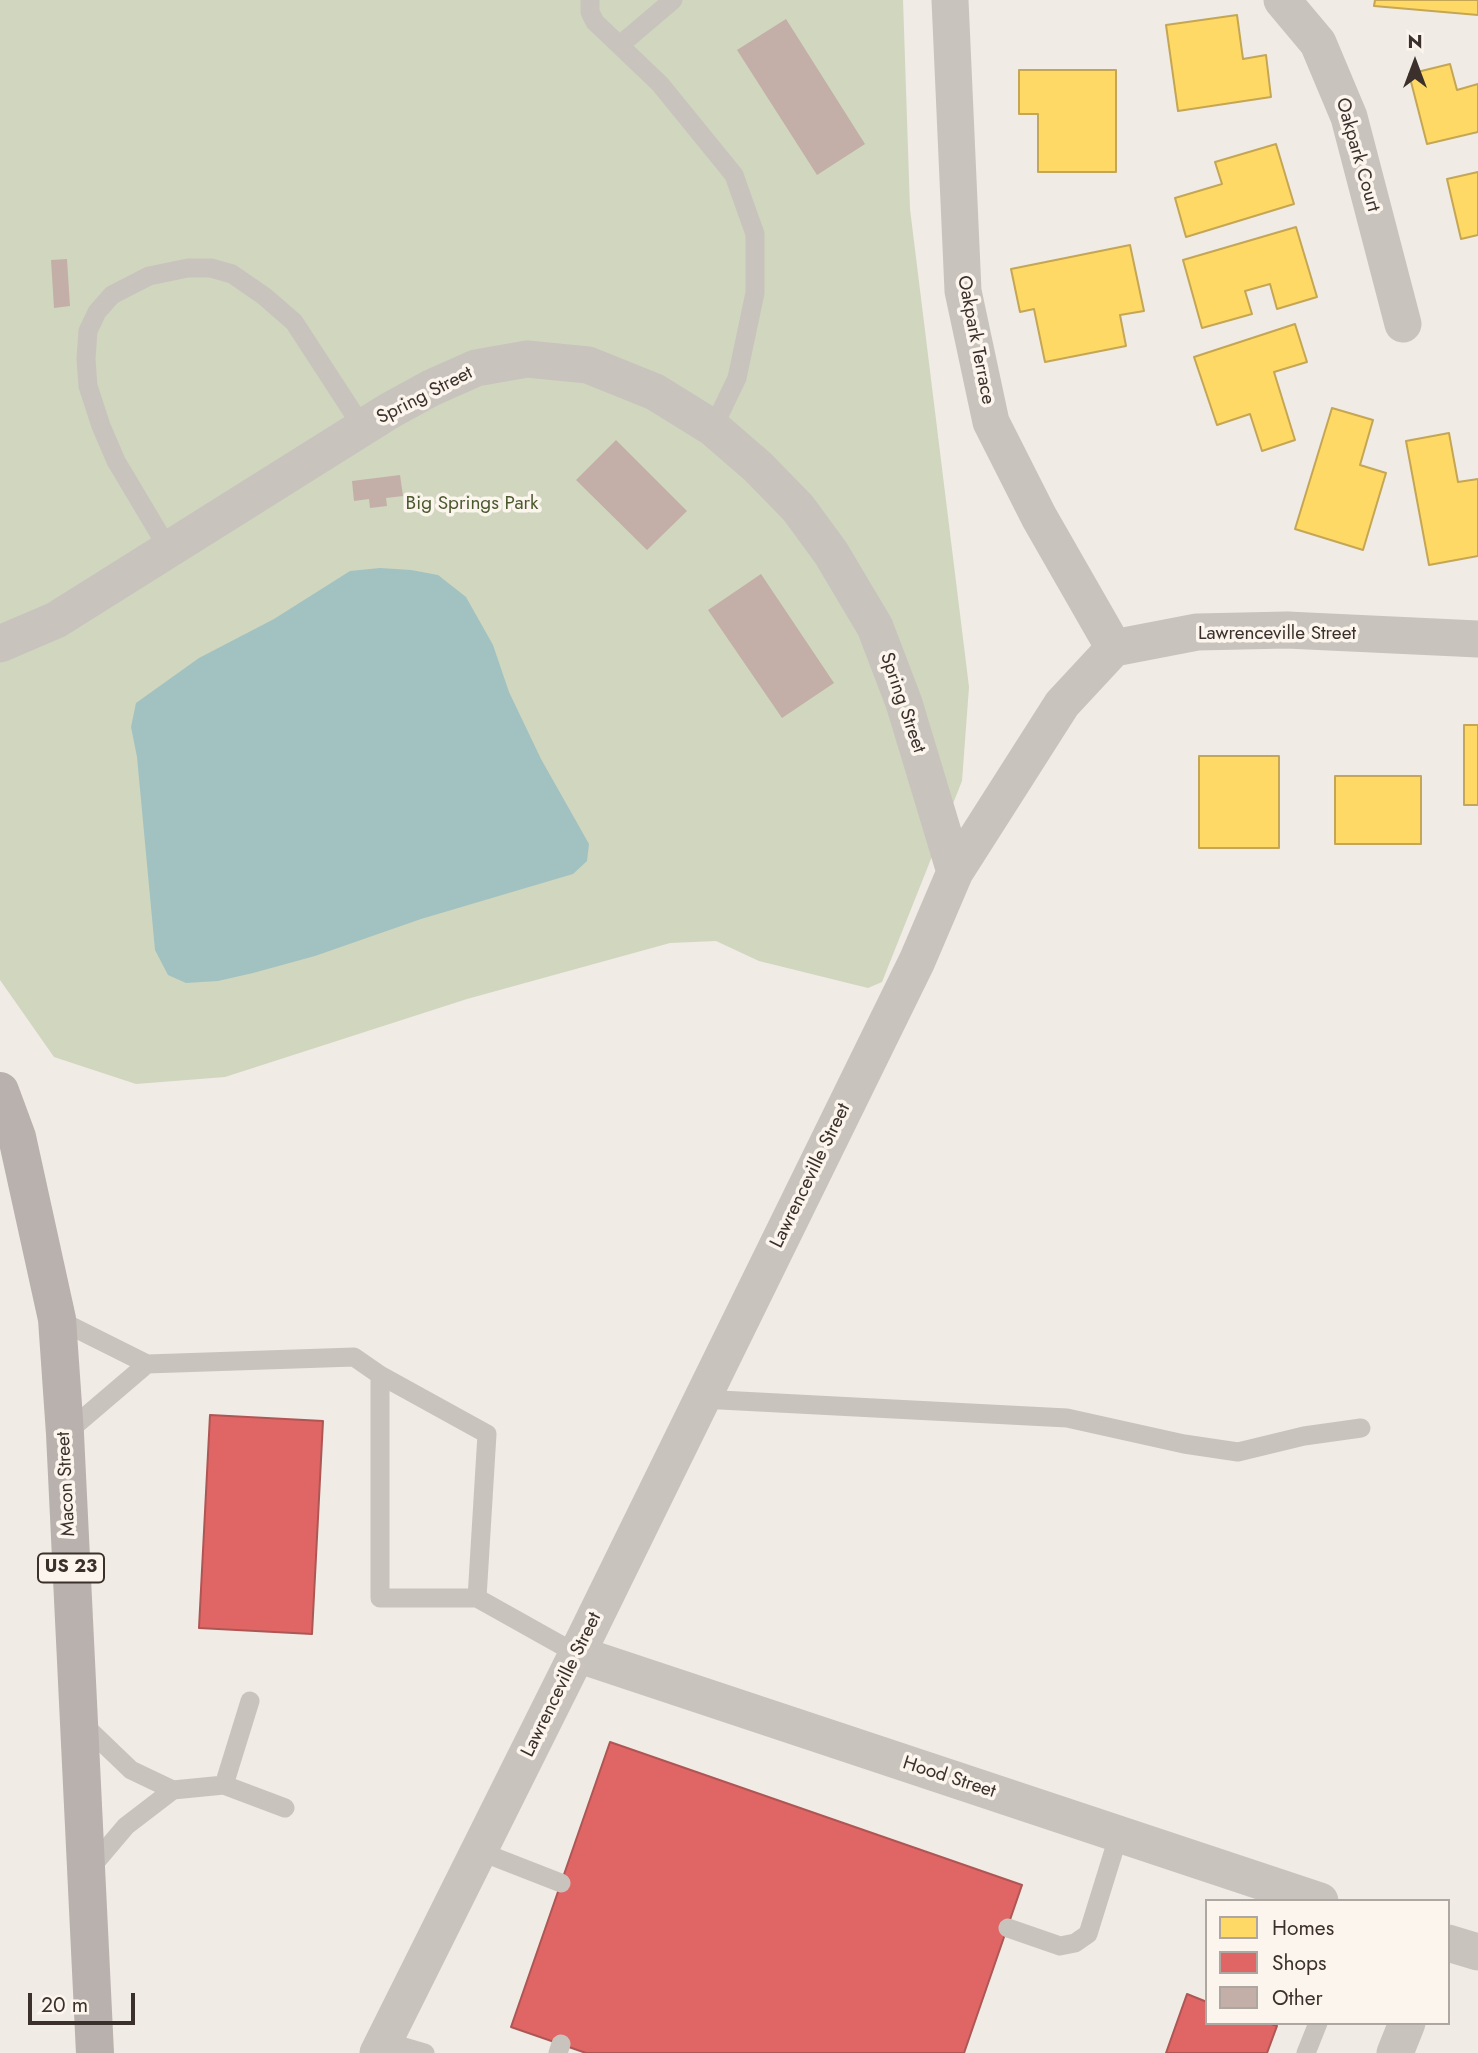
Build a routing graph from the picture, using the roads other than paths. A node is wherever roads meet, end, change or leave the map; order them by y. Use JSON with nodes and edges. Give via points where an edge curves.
{"nodes":[{"id":1,"x":590,"y":0,"type":"edge"},
{"id":2,"x":673,"y":0,"type":"edge"},
{"id":3,"x":950,"y":0,"type":"edge"},
{"id":4,"x":1282,"y":0,"type":"edge"},
{"id":5,"x":620,"y":45,"type":"junction"},
{"id":6,"x":1403,"y":324,"type":"dead end"},
{"id":7,"x":363,"y":428,"type":"junction"},
{"id":8,"x":713,"y":428,"type":"junction"},
{"id":9,"x":169,"y":550,"type":"junction"},
{"id":10,"x":1478,"y":639,"type":"edge"},
{"id":11,"x":0,"y":644,"type":"edge"},
{"id":12,"x":1114,"y":648,"type":"junction"},
{"id":13,"x":955,"y":873,"type":"junction"},
{"id":14,"x":0,"y":1091,"type":"edge"},
{"id":15,"x":57,"y":1319,"type":"junction"},
{"id":16,"x":147,"y":1364,"type":"junction"},
{"id":17,"x":380,"y":1375,"type":"junction"},
{"id":18,"x":701,"y":1399,"type":"junction"},
{"id":19,"x":1361,"y":1428,"type":"dead end"},
{"id":20,"x":65,"y":1434,"type":"junction"},
{"id":21,"x":477,"y":1598,"type":"junction"},
{"id":22,"x":577,"y":1654,"type":"junction"},
{"id":23,"x":250,"y":1701,"type":"dead end"},
{"id":24,"x":78,"y":1718,"type":"junction"},
{"id":25,"x":224,"y":1785,"type":"junction"},
{"id":26,"x":173,"y":1790,"type":"junction"},
{"id":27,"x":285,"y":1808,"type":"dead end"},
{"id":28,"x":1119,"y":1834,"type":"junction"},
{"id":29,"x":479,"y":1852,"type":"junction"},
{"id":30,"x":86,"y":1873,"type":"junction"},
{"id":31,"x":561,"y":1883,"type":"dead end"},
{"id":32,"x":1314,"y":1899,"type":"edge"},
{"id":33,"x":1009,"y":1928,"type":"dead end"},
{"id":34,"x":1450,"y":1944,"type":"edge"},
{"id":35,"x":1478,"y":1952,"type":"edge"},
{"id":36,"x":1317,"y":2025,"type":"edge"},
{"id":37,"x":1405,"y":2025,"type":"edge"},
{"id":38,"x":381,"y":2047,"type":"edge"},
{"id":39,"x":95,"y":2053,"type":"edge"},
{"id":40,"x":425,"y":2053,"type":"edge"},
{"id":41,"x":1306,"y":2053,"type":"edge"},
{"id":42,"x":1395,"y":2053,"type":"edge"}],
"edges":[{"from":1,"to":5,"type":"lane","via":[[595,22]]},
{"from":2,"to":5,"type":"lane"},
{"from":3,"to":12,"type":"street","name":"Oakpark Terrace","via":[[963,291],[991,422]]},
{"from":4,"to":6,"type":"street","name":"Oakpark Court","via":[[1318,43],[1349,117]]},
{"from":5,"to":8,"type":"lane","via":[[660,84],[734,175],[755,234],[755,293],[737,378]]},
{"from":7,"to":8,"type":"street","name":"Spring Street","via":[[476,368],[527,359],[588,365],[655,393]]},
{"from":7,"to":9,"type":"street","name":"Spring Street"},
{"from":7,"to":9,"type":"lane","via":[[294,323],[232,274],[188,268],[149,276],[112,295],[88,331],[88,386],[116,461]]},
{"from":8,"to":13,"type":"street","name":"Spring Street","via":[[798,508],[875,627],[904,703]]},
{"from":9,"to":11,"type":"street","name":"Spring Street","via":[[55,620]]},
{"from":10,"to":12,"type":"street","name":"Lawrenceville Street","via":[[1287,630],[1198,632]]},
{"from":12,"to":13,"type":"street","name":"Lawrenceville Street","via":[[1062,704]]},
{"from":13,"to":18,"type":"street","name":"Lawrenceville Street","via":[[918,961]]},
{"from":14,"to":15,"type":"main road","name":"Macon Street","number":"US 23","via":[[17,1137]]},
{"from":15,"to":16,"type":"lane"},
{"from":15,"to":20,"type":"main road","name":"Macon Street","number":"US 23"},
{"from":16,"to":17,"type":"lane","via":[[354,1357]]},
{"from":16,"to":20,"type":"lane"},
{"from":17,"to":21,"type":"lane","via":[[487,1434]]},
{"from":17,"to":21,"type":"lane","via":[[380,1598]]},
{"from":18,"to":19,"type":"lane","via":[[1067,1418],[1238,1452]]},
{"from":18,"to":22,"type":"street","name":"Lawrenceville Street"},
{"from":20,"to":24,"type":"main road","name":"Macon Street","number":"US 23"},
{"from":21,"to":22,"type":"lane"},
{"from":22,"to":28,"type":"street","name":"Hood Street"},
{"from":22,"to":29,"type":"street","name":"Lawrenceville Street"},
{"from":23,"to":25,"type":"lane"},
{"from":24,"to":26,"type":"lane","via":[[131,1770]]},
{"from":24,"to":30,"type":"main road","name":"Macon Street","number":"US 23"},
{"from":25,"to":26,"type":"lane"},
{"from":25,"to":27,"type":"lane"},
{"from":26,"to":30,"type":"lane","via":[[126,1826]]},
{"from":28,"to":32,"type":"street","name":"Hood Street"},
{"from":28,"to":33,"type":"lane","via":[[1088,1934],[1060,1946]]},
{"from":29,"to":31,"type":"lane"},
{"from":29,"to":38,"type":"street","name":"Lawrenceville Street"},
{"from":30,"to":39,"type":"main road","name":"Macon Street","number":"US 23"},
{"from":34,"to":35,"type":"street"},
{"from":36,"to":41,"type":"lane"},
{"from":37,"to":42,"type":"street"},
{"from":38,"to":40,"type":"lane"}]}
